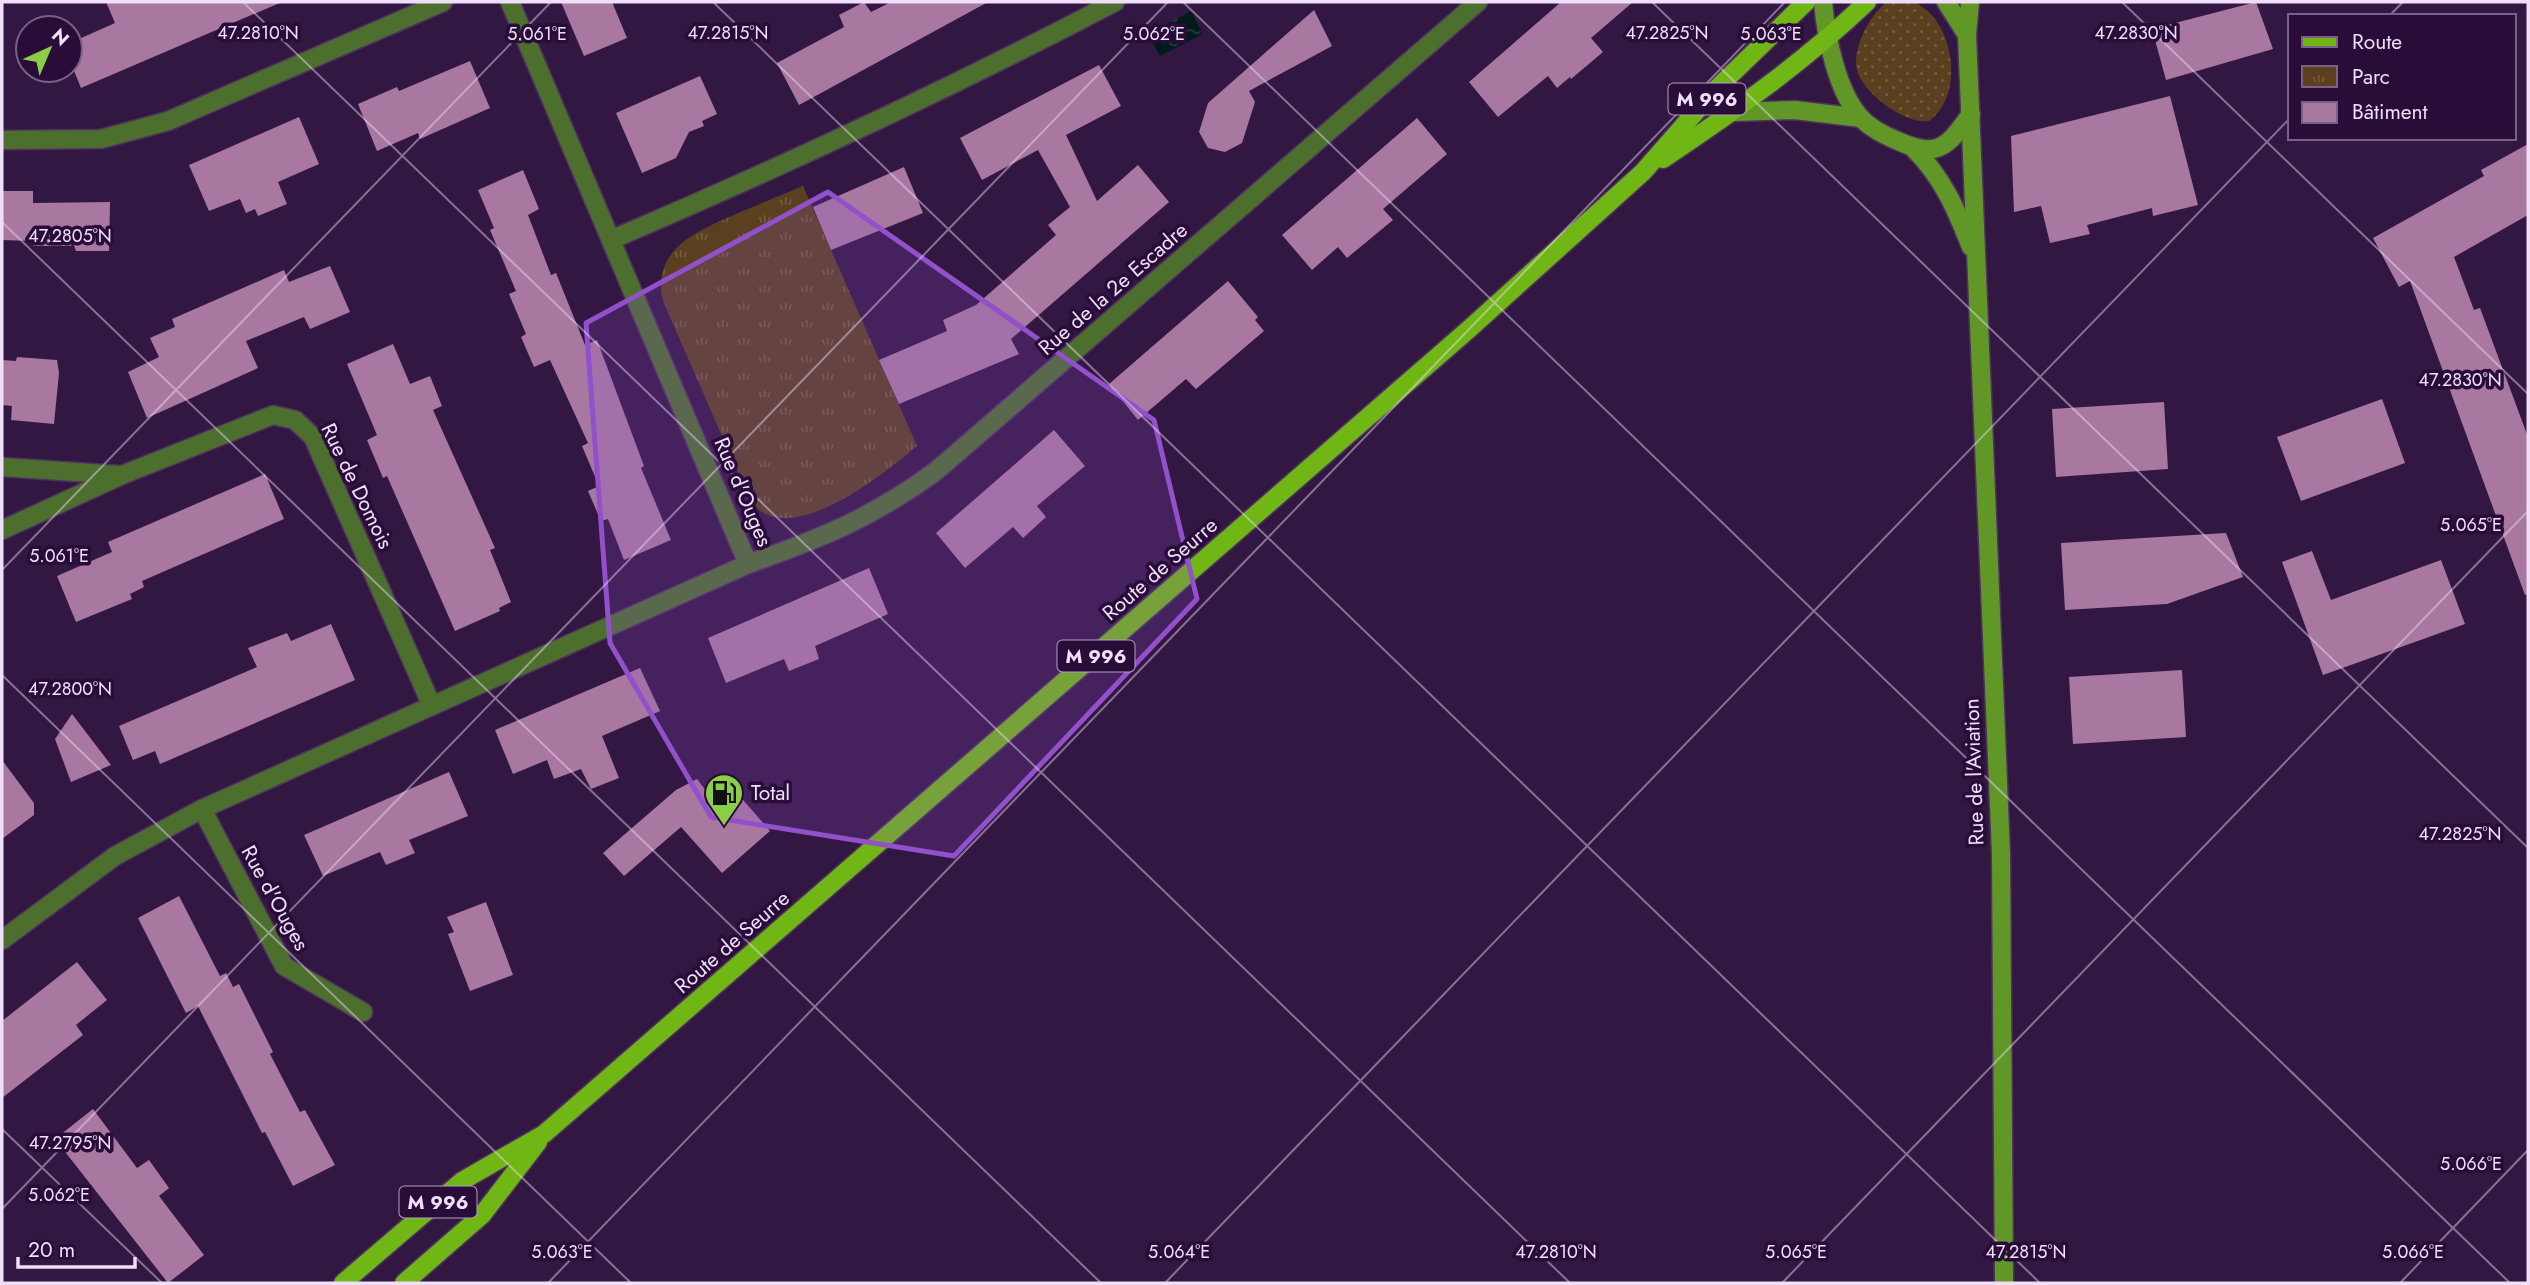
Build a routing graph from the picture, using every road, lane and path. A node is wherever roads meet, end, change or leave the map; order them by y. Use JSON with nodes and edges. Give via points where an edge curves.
{"nodes":[{"id":1,"x":443,"y":2,"type":"edge"},
{"id":2,"x":510,"y":2,"type":"edge"},
{"id":3,"x":1115,"y":2,"type":"edge"},
{"id":4,"x":1479,"y":2,"type":"edge"},
{"id":5,"x":1806,"y":2,"type":"edge"},
{"id":6,"x":1823,"y":2,"type":"edge"},
{"id":7,"x":1867,"y":2,"type":"edge"},
{"id":8,"x":1946,"y":2,"type":"edge"},
{"id":9,"x":1970,"y":2,"type":"edge"},
{"id":10,"x":1967,"y":35,"type":"junction"},
{"id":11,"x":1828,"y":39,"type":"junction"},
{"id":12,"x":1734,"y":111,"type":"junction"},
{"id":13,"x":1971,"y":114,"type":"junction"},
{"id":14,"x":1861,"y":118,"type":"junction"},
{"id":15,"x":2,"y":140,"type":"edge"},
{"id":16,"x":1914,"y":149,"type":"junction"},
{"id":17,"x":1643,"y":172,"type":"junction"},
{"id":18,"x":613,"y":239,"type":"junction"},
{"id":19,"x":1976,"y":260,"type":"junction"},
{"id":20,"x":2,"y":467,"type":"edge"},
{"id":21,"x":122,"y":475,"type":"junction"},
{"id":22,"x":2,"y":530,"type":"edge"},
{"id":23,"x":748,"y":564,"type":"junction"},
{"id":24,"x":432,"y":706,"type":"junction"},
{"id":25,"x":202,"y":809,"type":"junction"},
{"id":26,"x":2,"y":940,"type":"edge"},
{"id":27,"x":363,"y":1012,"type":"dead end"},
{"id":28,"x":544,"y":1134,"type":"junction"},
{"id":29,"x":343,"y":1283,"type":"edge"},
{"id":30,"x":404,"y":1283,"type":"edge"},
{"id":31,"x":2004,"y":1283,"type":"edge"}],
"edges":[{"from":1,"to":15,"type":"street","via":[[168,121],[101,139]]},
{"from":2,"to":18,"type":"street","name":"Rue d'Ouges"},
{"from":3,"to":18,"type":"street","via":[[781,167]]},
{"from":4,"to":23,"type":"street","name":"Rue de la 2e Escadre","via":[[936,471],[869,516]]},
{"from":5,"to":17,"type":"main road","name":"Route de Seurre","number":"M 996","via":[[1714,91]]},
{"from":6,"to":11,"type":"street"},
{"from":7,"to":11,"type":"main road","name":"Route de Seurre","number":"M 996"},
{"from":8,"to":10,"type":"street"},
{"from":9,"to":10,"type":"street","name":"Rue de l'Aviation"},
{"from":10,"to":13,"type":"street","name":"Rue de l'Aviation"},
{"from":11,"to":12,"type":"main road","name":"Route de Seurre","number":"M 996"},
{"from":11,"to":14,"type":"street","via":[[1836,68]]},
{"from":12,"to":14,"type":"street","via":[[1795,110]]},
{"from":12,"to":17,"type":"main road","name":"Route de Seurre","number":"M 996"},
{"from":13,"to":16,"type":"street","via":[[1943,147],[1932,152]]},
{"from":13,"to":19,"type":"street","name":"Rue de l'Aviation"},
{"from":14,"to":16,"type":"street"},
{"from":16,"to":19,"type":"street","via":[[1936,171],[1951,196]]},
{"from":17,"to":28,"type":"main road","name":"Route de Seurre","number":"M 996","via":[[1458,339]]},
{"from":18,"to":23,"type":"street","name":"Rue d'Ouges"},
{"from":19,"to":31,"type":"street","name":"Rue de l'Aviation","via":[[2001,854]]},
{"from":20,"to":21,"type":"street","name":"Rue de Domois"},
{"from":21,"to":22,"type":"street","name":"Rue de Domois"},
{"from":21,"to":24,"type":"street","name":"Rue de Domois","via":[[274,415],[306,427]]},
{"from":23,"to":24,"type":"street","name":"Rue d'Ouges"},
{"from":24,"to":25,"type":"street","name":"Rue d'Ouges"},
{"from":25,"to":26,"type":"street","name":"Rue d'Ouges","via":[[115,856]]},
{"from":25,"to":27,"type":"street","name":"Rue d'Ouges","via":[[284,966]]},
{"from":28,"to":29,"type":"main road","name":"Route de Seurre","number":"M 996","via":[[462,1181]]},
{"from":28,"to":30,"type":"main road","name":"Route de Seurre","number":"M 996","via":[[482,1215]]}]}
